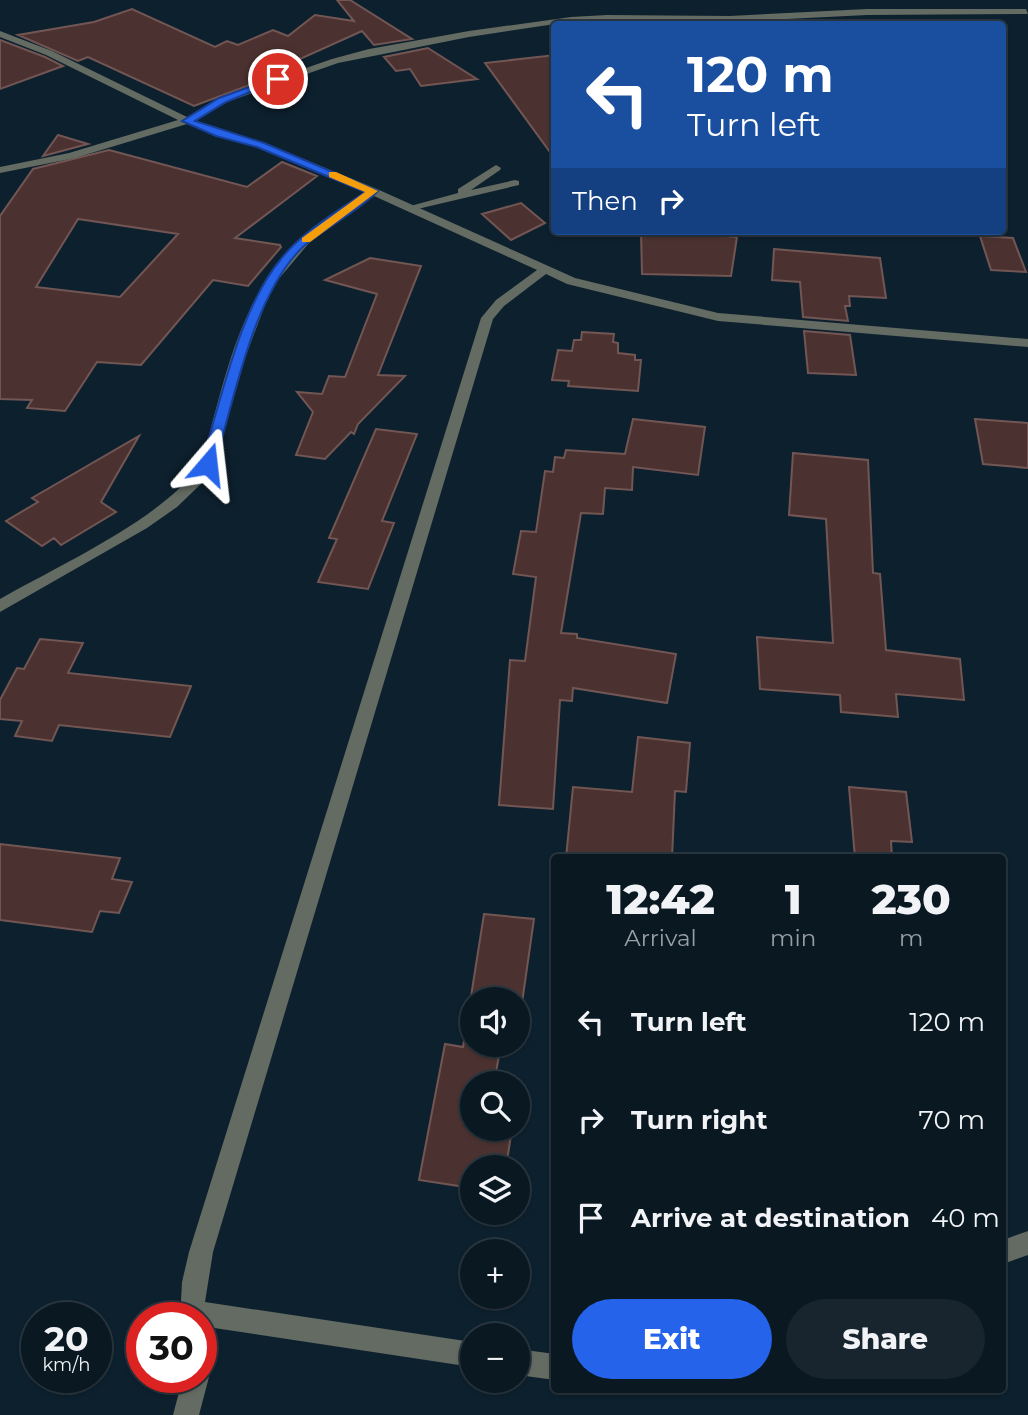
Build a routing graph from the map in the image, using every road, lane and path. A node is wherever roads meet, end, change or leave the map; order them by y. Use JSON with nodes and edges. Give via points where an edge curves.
{"nodes":[{"id":1,"x":1021,"y":0,"type":"edge"},
{"id":2,"x":1027,"y":15,"type":"edge"},
{"id":3,"x":565,"y":21,"type":"edge"},
{"id":4,"x":711,"y":21,"type":"edge"},
{"id":5,"x":744,"y":21,"type":"edge"},
{"id":6,"x":551,"y":23,"type":"edge"},
{"id":7,"x":0,"y":34,"type":"edge"},
{"id":8,"x":187,"y":121,"type":"junction"},
{"id":9,"x":496,"y":168,"type":"dead end"},
{"id":10,"x":0,"y":170,"type":"edge"},
{"id":11,"x":515,"y":183,"type":"dead end"},
{"id":12,"x":373,"y":191,"type":"junction"},
{"id":13,"x":454,"y":197,"type":"junction"},
{"id":14,"x":409,"y":208,"type":"junction"},
{"id":15,"x":543,"y":271,"type":"junction"},
{"id":16,"x":1028,"y":343,"type":"edge"},
{"id":17,"x":0,"y":606,"type":"edge"},
{"id":18,"x":1028,"y":1243,"type":"edge"},
{"id":19,"x":1006,"y":1251,"type":"edge"},
{"id":20,"x":194,"y":1302,"type":"edge"},
{"id":21,"x":217,"y":1319,"type":"edge"},
{"id":22,"x":460,"y":1353,"type":"edge"},
{"id":23,"x":530,"y":1364,"type":"edge"},
{"id":24,"x":551,"y":1366,"type":"edge"},
{"id":25,"x":192,"y":1393,"type":"edge"},
{"id":26,"x":186,"y":1415,"type":"edge"}],
"edges":[{"from":1,"to":2,"type":"street"},
{"from":2,"to":5,"type":"street","via":[[867,12]]},
{"from":3,"to":4,"type":"street","via":[[635,17]]},
{"from":6,"to":8,"type":"street","via":[[369,52],[278,79],[223,100]]},
{"from":7,"to":8,"type":"street","via":[[50,53]]},
{"from":8,"to":10,"type":"street","via":[[71,156]]},
{"from":8,"to":12,"type":"street","via":[[261,145]]},
{"from":9,"to":13,"type":"street"},
{"from":11,"to":13,"type":"street"},
{"from":12,"to":14,"type":"street"},
{"from":12,"to":17,"type":"street","via":[[301,243],[270,284],[255,309],[208,464],[197,482],[137,527]]},
{"from":13,"to":14,"type":"street"},
{"from":14,"to":15,"type":"street"},
{"from":15,"to":16,"type":"street","via":[[718,317]]},
{"from":15,"to":20,"type":"street","via":[[487,318],[201,1252]]},
{"from":18,"to":19,"type":"street"},
{"from":21,"to":22,"type":"street"},
{"from":23,"to":24,"type":"street"},
{"from":25,"to":26,"type":"street"}]}
